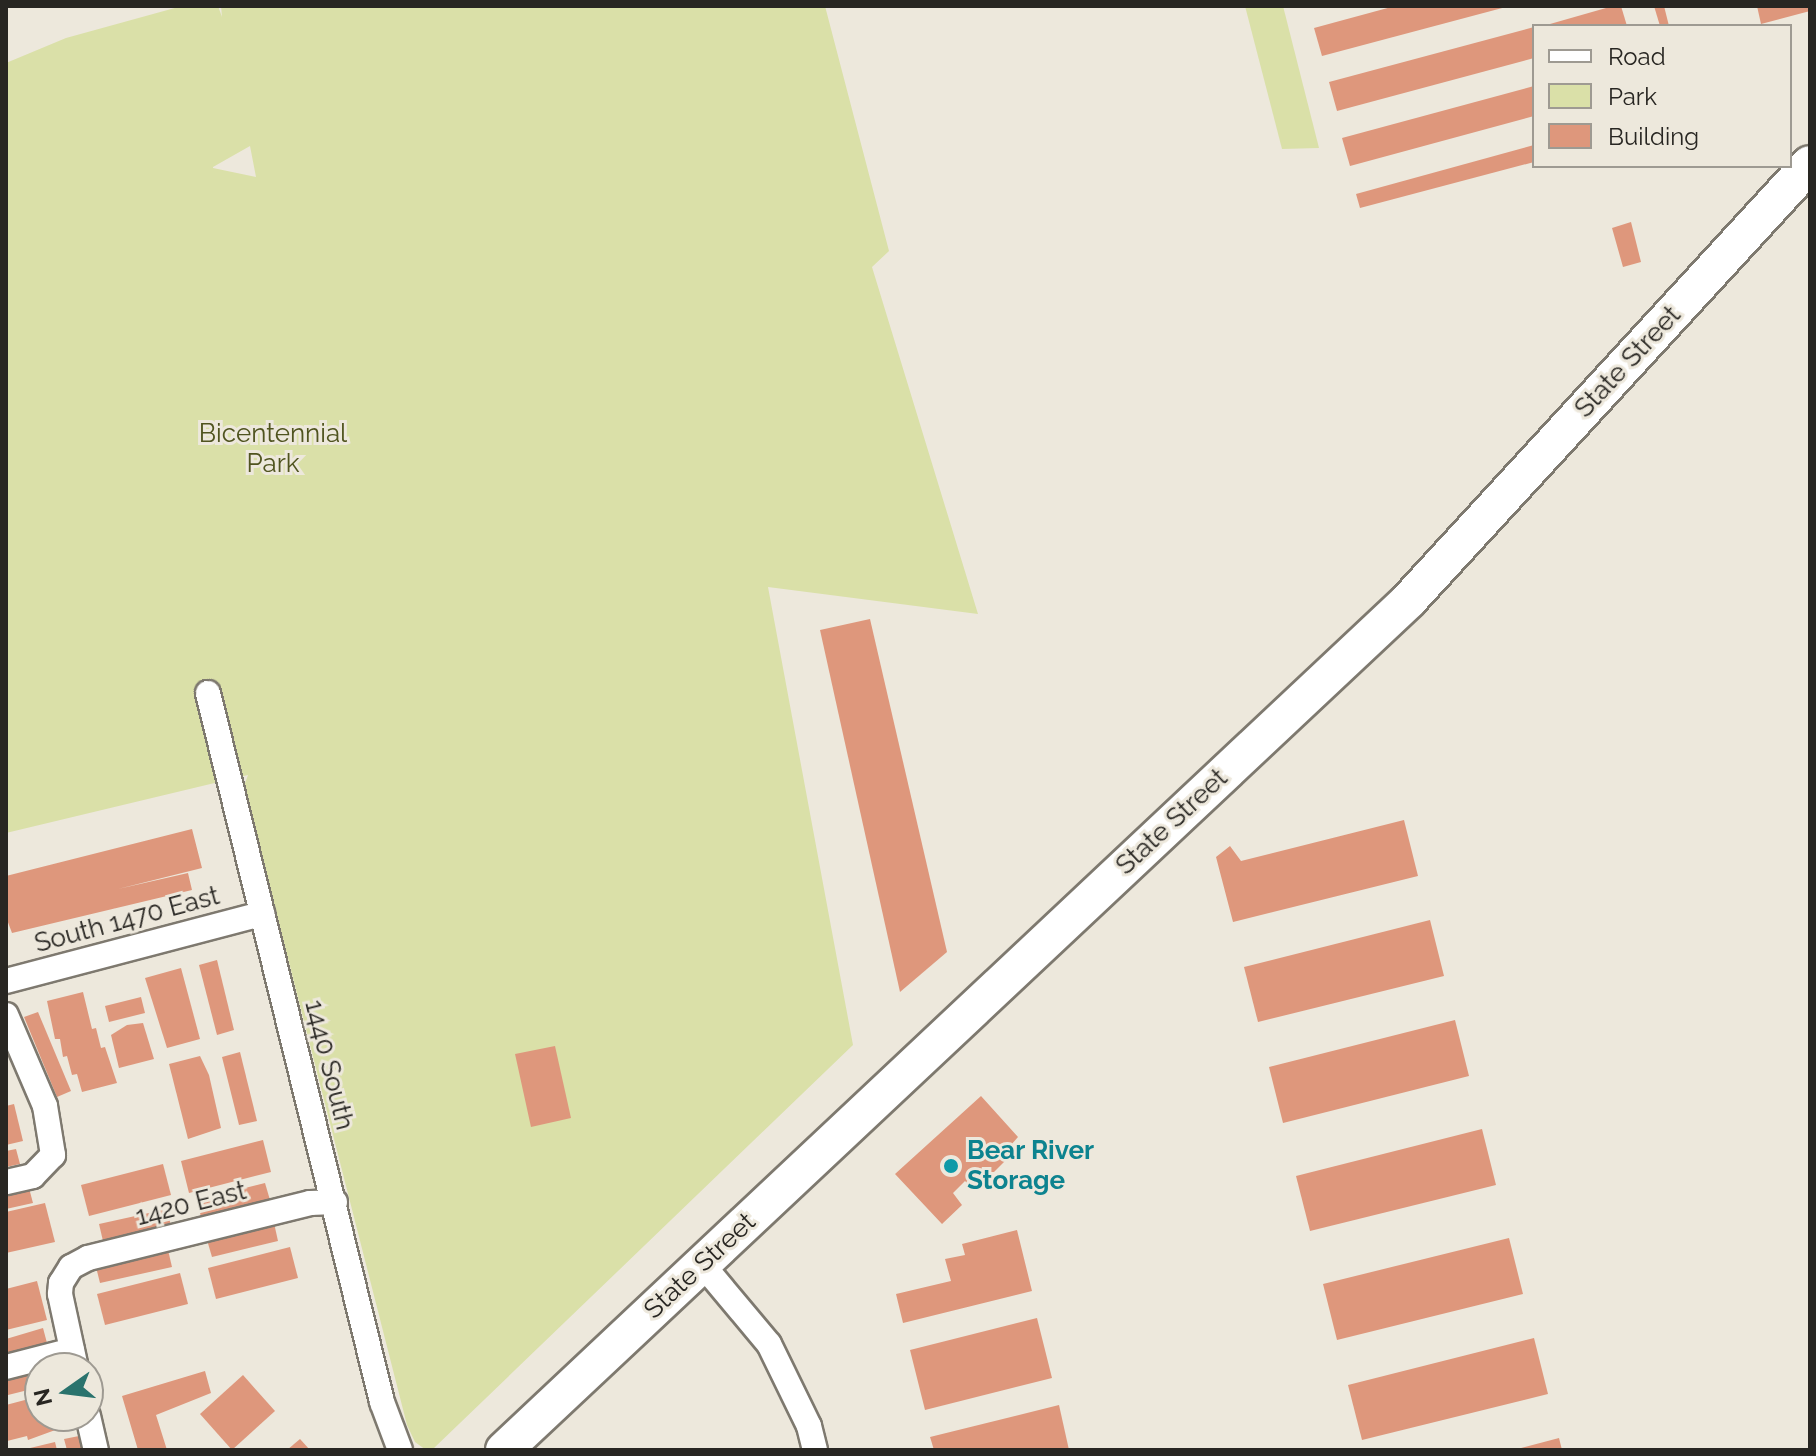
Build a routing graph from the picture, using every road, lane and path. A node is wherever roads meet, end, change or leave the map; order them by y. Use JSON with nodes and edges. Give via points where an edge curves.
{"nodes":[{"id":1,"x":1810,"y":164,"type":"edge"},
{"id":2,"x":208,"y":693,"type":"dead end"},
{"id":3,"x":262,"y":914,"type":"junction"},
{"id":4,"x":6,"y":981,"type":"edge"},
{"id":5,"x":6,"y":1015,"type":"edge"},
{"id":6,"x":6,"y":1182,"type":"edge"},
{"id":7,"x":335,"y":1202,"type":"junction"},
{"id":8,"x":702,"y":1264,"type":"junction"},
{"id":9,"x":72,"y":1352,"type":"edge"},
{"id":10,"x":400,"y":1450,"type":"edge"},
{"id":11,"x":504,"y":1450,"type":"edge"},
{"id":12,"x":815,"y":1450,"type":"edge"}],
"edges":[{"from":1,"to":8,"type":"main road","name":"State Street","via":[[1409,600]]},
{"from":2,"to":3,"type":"street","name":"1440 South"},
{"from":3,"to":4,"type":"street","name":"South 1470 East"},
{"from":3,"to":7,"type":"street","name":"1440 South"},
{"from":5,"to":6,"type":"street","via":[[45,1106],[53,1155],[33,1176]]},
{"from":7,"to":9,"type":"street","name":"1420 East","via":[[310,1203],[88,1258],[65,1273],[60,1294]]},
{"from":7,"to":10,"type":"street","name":"1440 South","via":[[382,1402]]},
{"from":8,"to":11,"type":"main road","name":"State Street"},
{"from":8,"to":12,"type":"street","via":[[769,1344],[809,1426]]}]}
